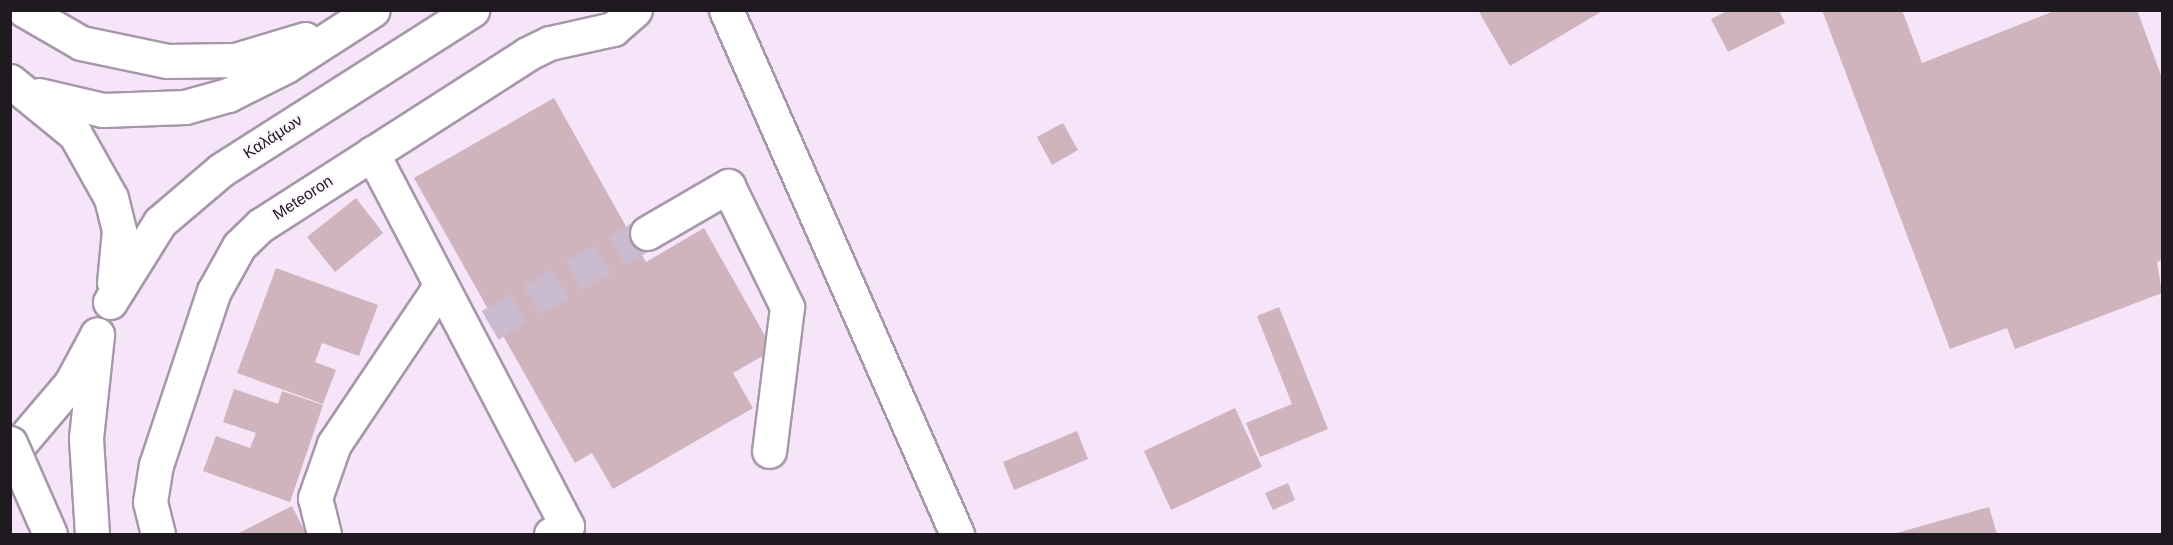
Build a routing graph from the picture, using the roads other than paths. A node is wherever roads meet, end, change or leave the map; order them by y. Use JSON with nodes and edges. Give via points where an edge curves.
{"nodes":[{"id":1,"x":24,"y":10,"type":"edge"},
{"id":2,"x":472,"y":10,"type":"edge"},
{"id":3,"x":635,"y":10,"type":"edge"},
{"id":4,"x":726,"y":10,"type":"edge"},
{"id":5,"x":362,"y":18,"type":"edge"},
{"id":6,"x":18,"y":86,"type":"edge"},
{"id":7,"x":372,"y":153,"type":"junction"},
{"id":8,"x":647,"y":233,"type":"tunnel mouth"},
{"id":9,"x":440,"y":286,"type":"junction"},
{"id":10,"x":110,"y":302,"type":"junction"},
{"id":11,"x":97,"y":335,"type":"junction"},
{"id":12,"x":10,"y":443,"type":"edge"},
{"id":13,"x":769,"y":451,"type":"dead end"},
{"id":14,"x":10,"y":455,"type":"edge"},
{"id":15,"x":50,"y":534,"type":"edge"},
{"id":16,"x":92,"y":534,"type":"edge"},
{"id":17,"x":158,"y":534,"type":"edge"},
{"id":18,"x":324,"y":534,"type":"edge"},
{"id":19,"x":551,"y":534,"type":"edge"},
{"id":20,"x":957,"y":534,"type":"edge"}],
"edges":[{"from":1,"to":5,"type":"main road","via":[[81,43],[125,55],[187,62],[235,60]]},
{"from":2,"to":10,"type":"main road","name":"Καλάμων","via":[[221,170],[160,222]]},
{"from":3,"to":7,"type":"main road","name":"Meteoron","via":[[613,29],[532,51]]},
{"from":4,"to":20,"type":"main road"},
{"from":5,"to":6,"type":"main road","via":[[238,90],[185,107],[103,110]]},
{"from":6,"to":10,"type":"main road","via":[[75,134],[111,198],[119,230]]},
{"from":7,"to":9,"type":"main road"},
{"from":7,"to":17,"type":"main road","name":"Meteoron","via":[[261,225],[225,266],[153,475],[150,502]]},
{"from":8,"to":13,"type":"main road","via":[[728,186],[787,307]]},
{"from":9,"to":18,"type":"main road","via":[[334,444],[315,498]]},
{"from":9,"to":19,"type":"main road","via":[[478,331],[567,526]]},
{"from":10,"to":11,"type":"main road"},
{"from":11,"to":14,"type":"main road","via":[[71,384]]},
{"from":11,"to":16,"type":"main road","via":[[86,438]]},
{"from":12,"to":15,"type":"main road","bridge":true}]}
